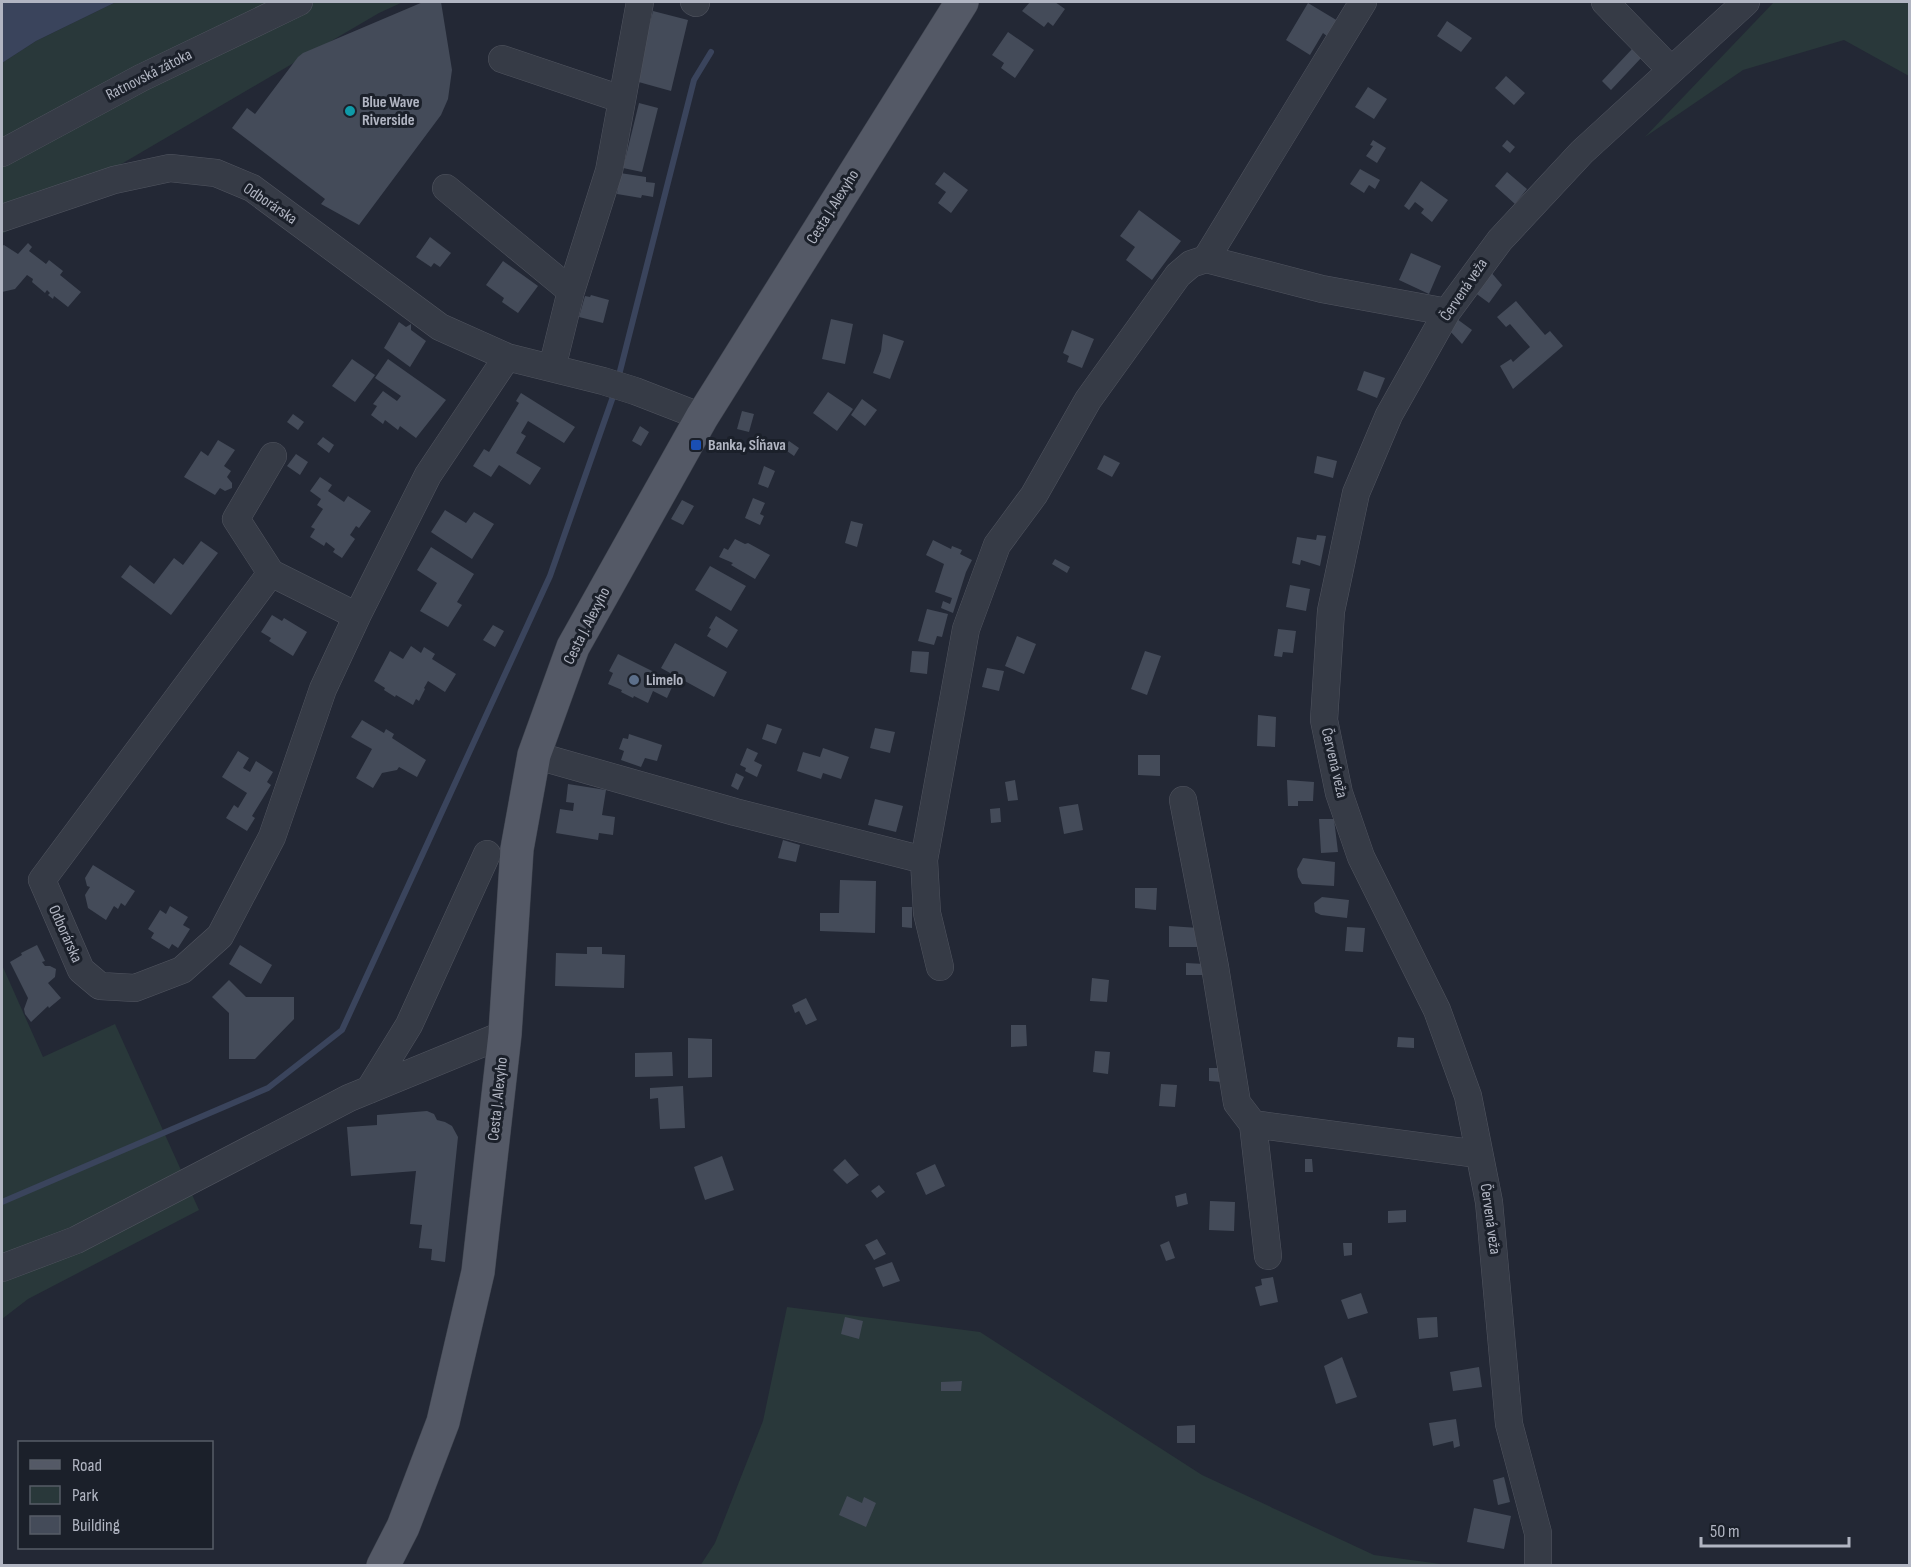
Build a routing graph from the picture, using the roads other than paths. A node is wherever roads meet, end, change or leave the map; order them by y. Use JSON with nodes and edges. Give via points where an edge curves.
{"nodes":[{"id":1,"x":299,"y":2,"type":"edge"},
{"id":2,"x":640,"y":2,"type":"edge"},
{"id":3,"x":962,"y":2,"type":"edge"},
{"id":4,"x":1363,"y":2,"type":"edge"},
{"id":5,"x":1605,"y":2,"type":"edge"},
{"id":6,"x":1746,"y":2,"type":"edge"},
{"id":7,"x":502,"y":59,"type":"dead end"},
{"id":8,"x":1671,"y":70,"type":"junction"},
{"id":9,"x":621,"y":99,"type":"junction"},
{"id":10,"x":2,"y":153,"type":"edge"},
{"id":11,"x":446,"y":188,"type":"dead end"},
{"id":12,"x":2,"y":218,"type":"edge"},
{"id":13,"x":1206,"y":259,"type":"junction"},
{"id":14,"x":571,"y":291,"type":"junction"},
{"id":15,"x":1447,"y":312,"type":"junction"},
{"id":16,"x":507,"y":357,"type":"junction"},
{"id":17,"x":552,"y":369,"type":"junction"},
{"id":18,"x":702,"y":417,"type":"junction"},
{"id":19,"x":273,"y":456,"type":"dead end"},
{"id":20,"x":271,"y":573,"type":"junction"},
{"id":21,"x":357,"y":616,"type":"junction"},
{"id":22,"x":534,"y":755,"type":"junction"},
{"id":23,"x":1183,"y":800,"type":"dead end"},
{"id":24,"x":487,"y":854,"type":"dead end"},
{"id":25,"x":924,"y":860,"type":"junction"},
{"id":26,"x":940,"y":967,"type":"dead end"},
{"id":27,"x":505,"y":1034,"type":"junction"},
{"id":28,"x":369,"y":1090,"type":"junction"},
{"id":29,"x":1253,"y":1124,"type":"junction"},
{"id":30,"x":1478,"y":1154,"type":"junction"},
{"id":31,"x":1268,"y":1256,"type":"dead end"},
{"id":32,"x":2,"y":1268,"type":"edge"},
{"id":33,"x":383,"y":1566,"type":"edge"},
{"id":34,"x":1538,"y":1566,"type":"edge"}],
"edges":[{"from":1,"to":10,"type":"lane","name":"Ratnovská zátoka","via":[[141,78]]},
{"from":2,"to":9,"type":"lane"},
{"from":3,"to":18,"type":"main road","name":"Cesta J. Alexyho"},
{"from":4,"to":13,"type":"lane"},
{"from":5,"to":8,"type":"lane"},
{"from":6,"to":8,"type":"lane","name":"Červená veža"},
{"from":7,"to":9,"type":"lane"},
{"from":8,"to":15,"type":"lane","name":"Červená veža","via":[[1582,152],[1500,240]]},
{"from":9,"to":14,"type":"lane","via":[[609,171]]},
{"from":11,"to":14,"type":"lane"},
{"from":12,"to":16,"type":"lane","name":"Odborárska","via":[[114,180],[170,168],[216,173],[252,188],[440,327]]},
{"from":13,"to":15,"type":"lane","via":[[1322,289]]},
{"from":13,"to":25,"type":"lane","via":[[1191,264],[1178,275],[1149,313],[1088,400],[1034,495],[997,545],[966,629]]},
{"from":14,"to":17,"type":"lane"},
{"from":15,"to":30,"type":"lane","name":"Červená veža","via":[[1389,415],[1356,493],[1331,611],[1324,720],[1339,793],[1362,857],[1437,1010],[1468,1096]]},
{"from":16,"to":17,"type":"lane","name":"Odborárska"},
{"from":16,"to":21,"type":"lane","name":"Odborárska","via":[[428,475]]},
{"from":17,"to":18,"type":"lane","name":"Odborárska","via":[[635,391]]},
{"from":18,"to":22,"type":"main road","name":"Cesta J. Alexyho","via":[[573,647]]},
{"from":19,"to":20,"type":"lane","via":[[236,519]]},
{"from":20,"to":21,"type":"lane"},
{"from":20,"to":21,"type":"lane","name":"Odborárska","via":[[42,880],[81,970],[100,986],[135,988],[182,970],[220,936],[272,837],[323,689]]},
{"from":22,"to":25,"type":"lane"},
{"from":22,"to":27,"type":"main road","name":"Cesta J. Alexyho","via":[[517,849]]},
{"from":23,"to":29,"type":"lane","via":[[1237,1103]]},
{"from":24,"to":28,"type":"lane","via":[[409,1025]]},
{"from":25,"to":26,"type":"lane","via":[[927,913]]},
{"from":27,"to":28,"type":"lane"},
{"from":27,"to":33,"type":"main road","name":"Cesta J. Alexyho","via":[[478,1272],[439,1433],[403,1527]]},
{"from":28,"to":32,"type":"lane","via":[[76,1240]]},
{"from":29,"to":30,"type":"lane"},
{"from":29,"to":31,"type":"lane"},
{"from":30,"to":34,"type":"lane","name":"Červená veža","via":[[1494,1245],[1509,1424],[1538,1533]]}]}
